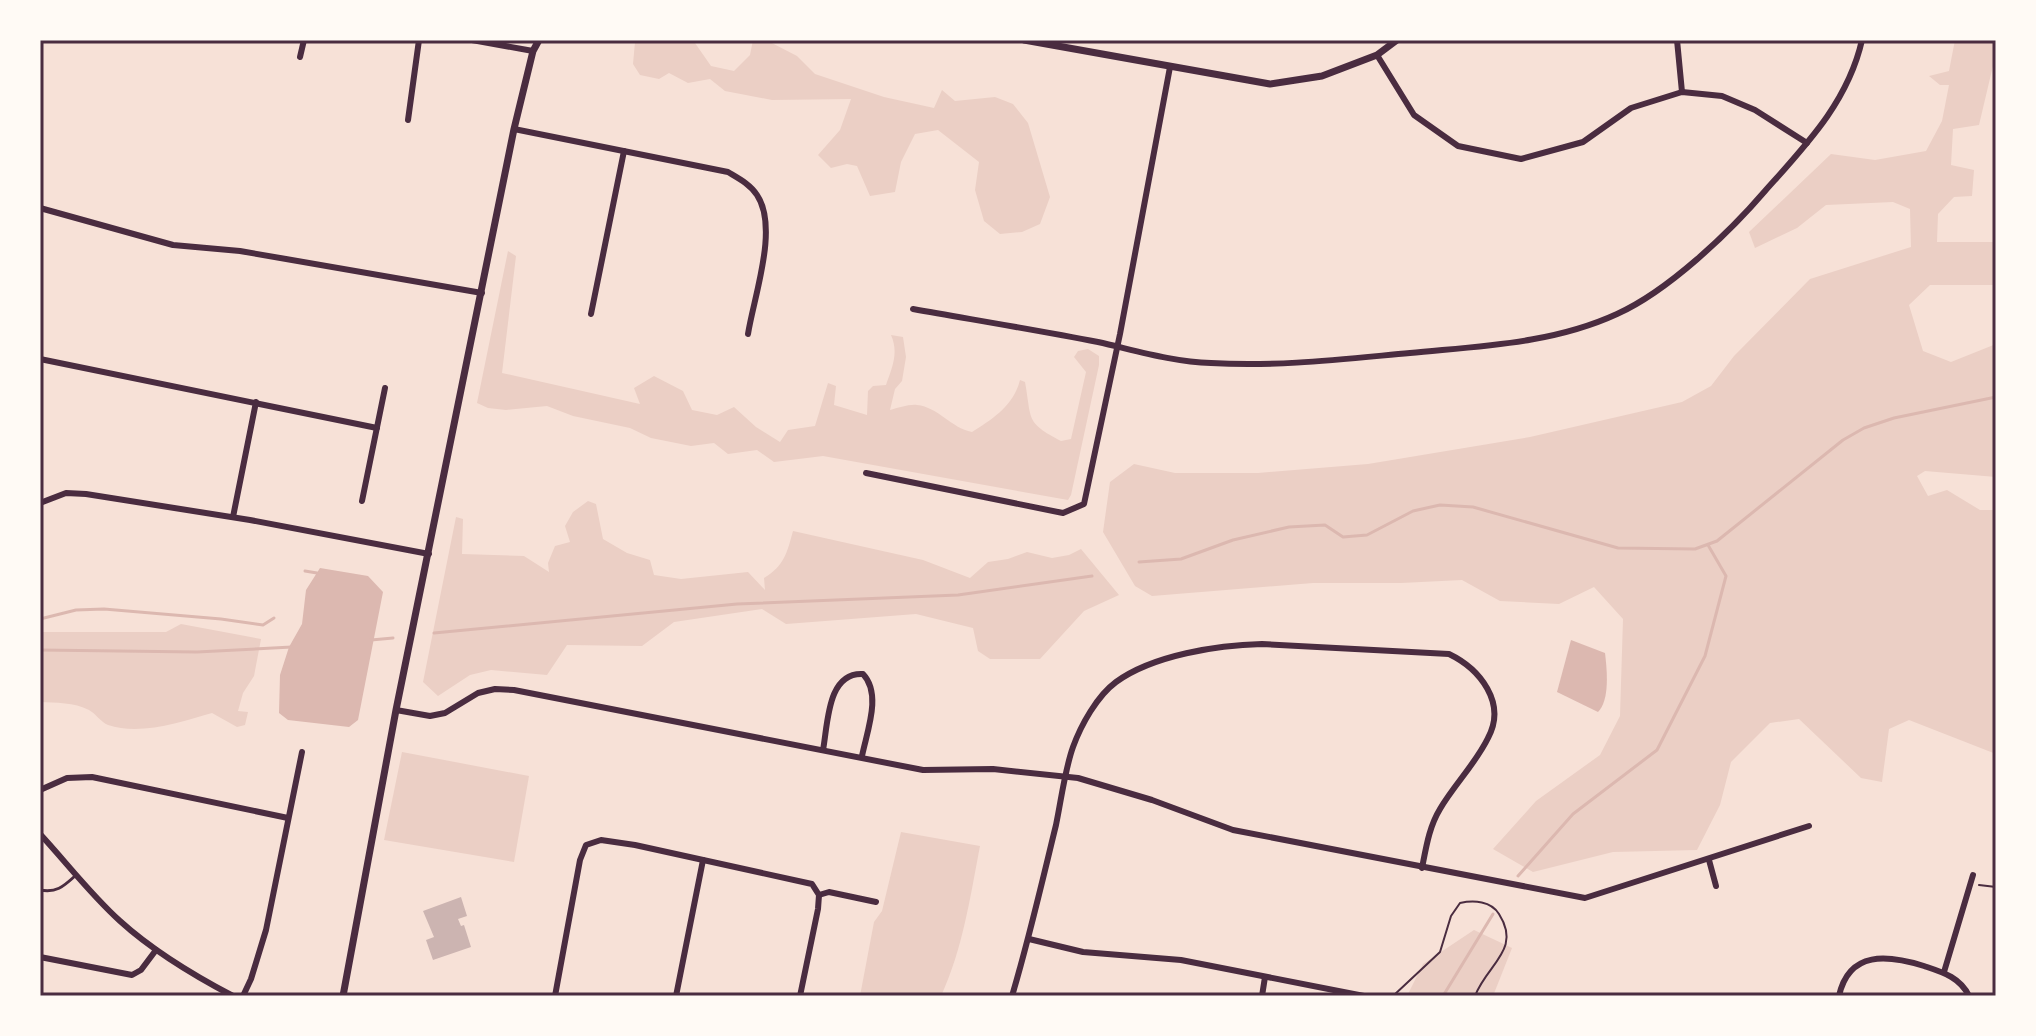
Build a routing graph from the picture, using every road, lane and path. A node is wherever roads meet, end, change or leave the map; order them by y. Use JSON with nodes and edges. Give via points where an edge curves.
{"nodes":[{"id":1,"x":304,"y":40,"type":"edge"},
{"id":2,"x":419,"y":40,"type":"edge"},
{"id":3,"x":472,"y":40,"type":"edge"},
{"id":4,"x":531,"y":40,"type":"edge"},
{"id":5,"x":539,"y":40,"type":"edge"},
{"id":6,"x":1024,"y":40,"type":"edge"},
{"id":7,"x":1397,"y":40,"type":"edge"},
{"id":8,"x":1677,"y":40,"type":"edge"},
{"id":9,"x":1862,"y":40,"type":"edge"},
{"id":10,"x":533,"y":51,"type":"junction"},
{"id":11,"x":1377,"y":55,"type":"junction"},
{"id":12,"x":300,"y":57,"type":"dead end"},
{"id":13,"x":1170,"y":67,"type":"junction"},
{"id":14,"x":1682,"y":92,"type":"junction"},
{"id":15,"x":408,"y":120,"type":"dead end"},
{"id":16,"x":514,"y":129,"type":"junction"},
{"id":17,"x":1807,"y":143,"type":"junction"},
{"id":18,"x":624,"y":151,"type":"junction"},
{"id":19,"x":40,"y":208,"type":"edge"},
{"id":20,"x":482,"y":293,"type":"junction"},
{"id":21,"x":913,"y":309,"type":"dead end"},
{"id":22,"x":591,"y":314,"type":"dead end"},
{"id":23,"x":748,"y":334,"type":"dead end"},
{"id":24,"x":1117,"y":346,"type":"junction"},
{"id":25,"x":40,"y":359,"type":"edge"},
{"id":26,"x":385,"y":388,"type":"dead end"},
{"id":27,"x":256,"y":402,"type":"junction"},
{"id":28,"x":377,"y":428,"type":"junction"},
{"id":29,"x":866,"y":473,"type":"dead end"},
{"id":30,"x":362,"y":501,"type":"dead end"},
{"id":31,"x":40,"y":503,"type":"edge"},
{"id":32,"x":233,"y":517,"type":"junction"},
{"id":33,"x":429,"y":554,"type":"junction"},
{"id":34,"x":396,"y":710,"type":"junction"},
{"id":35,"x":823,"y":750,"type":"junction"},
{"id":36,"x":302,"y":752,"type":"dead end"},
{"id":37,"x":862,"y":756,"type":"junction"},
{"id":38,"x":1067,"y":777,"type":"junction"},
{"id":39,"x":40,"y":790,"type":"edge"},
{"id":40,"x":288,"y":818,"type":"junction"},
{"id":41,"x":1809,"y":826,"type":"dead end"},
{"id":42,"x":40,"y":834,"type":"edge"},
{"id":43,"x":703,"y":860,"type":"junction"},
{"id":44,"x":1709,"y":860,"type":"junction"},
{"id":45,"x":1422,"y":868,"type":"junction"},
{"id":46,"x":77,"y":874,"type":"junction"},
{"id":47,"x":1972,"y":879,"type":"joint"},
{"id":48,"x":1716,"y":886,"type":"dead end"},
{"id":49,"x":1996,"y":887,"type":"edge"},
{"id":50,"x":40,"y":890,"type":"edge"},
{"id":51,"x":819,"y":895,"type":"junction"},
{"id":52,"x":876,"y":902,"type":"dead end"},
{"id":53,"x":1029,"y":939,"type":"junction"},
{"id":54,"x":156,"y":950,"type":"junction"},
{"id":55,"x":40,"y":957,"type":"edge"},
{"id":56,"x":1944,"y":972,"type":"junction"},
{"id":57,"x":1265,"y":977,"type":"junction"},
{"id":58,"x":233,"y":996,"type":"edge"},
{"id":59,"x":243,"y":996,"type":"edge"},
{"id":60,"x":343,"y":996,"type":"edge"},
{"id":61,"x":555,"y":996,"type":"edge"},
{"id":62,"x":676,"y":996,"type":"edge"},
{"id":63,"x":800,"y":996,"type":"edge"},
{"id":64,"x":1012,"y":996,"type":"edge"},
{"id":65,"x":1262,"y":996,"type":"edge"},
{"id":66,"x":1364,"y":996,"type":"edge"},
{"id":67,"x":1393,"y":996,"type":"edge"},
{"id":68,"x":1475,"y":996,"type":"edge"},
{"id":69,"x":1839,"y":996,"type":"edge"},
{"id":70,"x":1969,"y":996,"type":"edge"}],
"edges":[{"from":1,"to":12,"type":"street"},
{"from":2,"to":15,"type":"street"},
{"from":3,"to":10,"type":"street"},
{"from":4,"to":10,"type":"street"},
{"from":5,"to":10,"type":"street"},
{"from":6,"to":13,"type":"street"},
{"from":7,"to":11,"type":"street"},
{"from":8,"to":14,"type":"street"},
{"from":9,"to":17,"type":"street","via":[[1849,82]]},
{"from":10,"to":16,"type":"street"},
{"from":11,"to":13,"type":"street","via":[[1322,76],[1270,84]]},
{"from":11,"to":14,"type":"street","via":[[1414,115],[1458,146],[1521,159],[1583,142],[1631,108]]},
{"from":13,"to":24,"type":"street"},
{"from":14,"to":17,"type":"street","via":[[1722,96]]},
{"from":16,"to":18,"type":"street"},
{"from":16,"to":20,"type":"street"},
{"from":17,"to":24,"type":"street","via":[[1745,215],[1695,259],[1636,304],[1555,336],[1316,363],[1208,363]]},
{"from":18,"to":22,"type":"street"},
{"from":18,"to":23,"type":"street","via":[[728,172],[757,194],[768,233]]},
{"from":19,"to":20,"type":"street","via":[[173,245],[240,251]]},
{"from":20,"to":33,"type":"street"},
{"from":21,"to":24,"type":"street"},
{"from":24,"to":29,"type":"street","via":[[1084,504],[1063,513]]},
{"from":25,"to":27,"type":"street"},
{"from":26,"to":28,"type":"street"},
{"from":27,"to":28,"type":"street"},
{"from":27,"to":32,"type":"street"},
{"from":28,"to":30,"type":"street"},
{"from":31,"to":32,"type":"street","via":[[66,493],[86,494]]},
{"from":32,"to":33,"type":"street"},
{"from":33,"to":34,"type":"street"},
{"from":34,"to":35,"type":"street","via":[[430,716],[478,693],[514,690]]},
{"from":34,"to":60,"type":"street"},
{"from":35,"to":37,"type":"street"},
{"from":35,"to":37,"type":"street","via":[[835,692],[842,680],[863,674],[873,696]]},
{"from":36,"to":40,"type":"street"},
{"from":37,"to":38,"type":"street","via":[[923,770],[993,769]]},
{"from":38,"to":45,"type":"street","via":[[1233,830]]},
{"from":38,"to":45,"type":"street","via":[[1073,748],[1091,711],[1115,683],[1159,661],[1236,645],[1449,654],[1468,663],[1488,686],[1494,715],[1490,736],[1439,811]]},
{"from":38,"to":53,"type":"street"},
{"from":39,"to":40,"type":"street","via":[[67,778],[92,777]]},
{"from":40,"to":59,"type":"street","via":[[266,930]]},
{"from":41,"to":44,"type":"street"},
{"from":42,"to":46,"type":"street"},
{"from":43,"to":51,"type":"street","via":[[800,880],[812,884]]},
{"from":43,"to":61,"type":"street","via":[[601,840],[586,845]]},
{"from":43,"to":62,"type":"street"},
{"from":44,"to":45,"type":"street","via":[[1585,898]]},
{"from":44,"to":48,"type":"street"},
{"from":46,"to":50,"type":"lane","via":[[59,889]]},
{"from":46,"to":54,"type":"street","via":[[119,920]]},
{"from":47,"to":49,"type":"path"},
{"from":47,"to":56,"type":"street"},
{"from":51,"to":52,"type":"street","via":[[829,892]]},
{"from":51,"to":63,"type":"street"},
{"from":53,"to":57,"type":"street","via":[[1083,952],[1181,960]]},
{"from":53,"to":64,"type":"street"},
{"from":54,"to":55,"type":"street","via":[[132,975]]},
{"from":54,"to":58,"type":"street"},
{"from":56,"to":69,"type":"street","via":[[1878,957],[1845,976]]},
{"from":56,"to":70,"type":"street"},
{"from":57,"to":65,"type":"street"},
{"from":57,"to":66,"type":"street"},
{"from":67,"to":68,"type":"path","via":[[1440,952],[1460,903],[1474,900],[1495,909],[1508,928],[1508,942]]}]}
